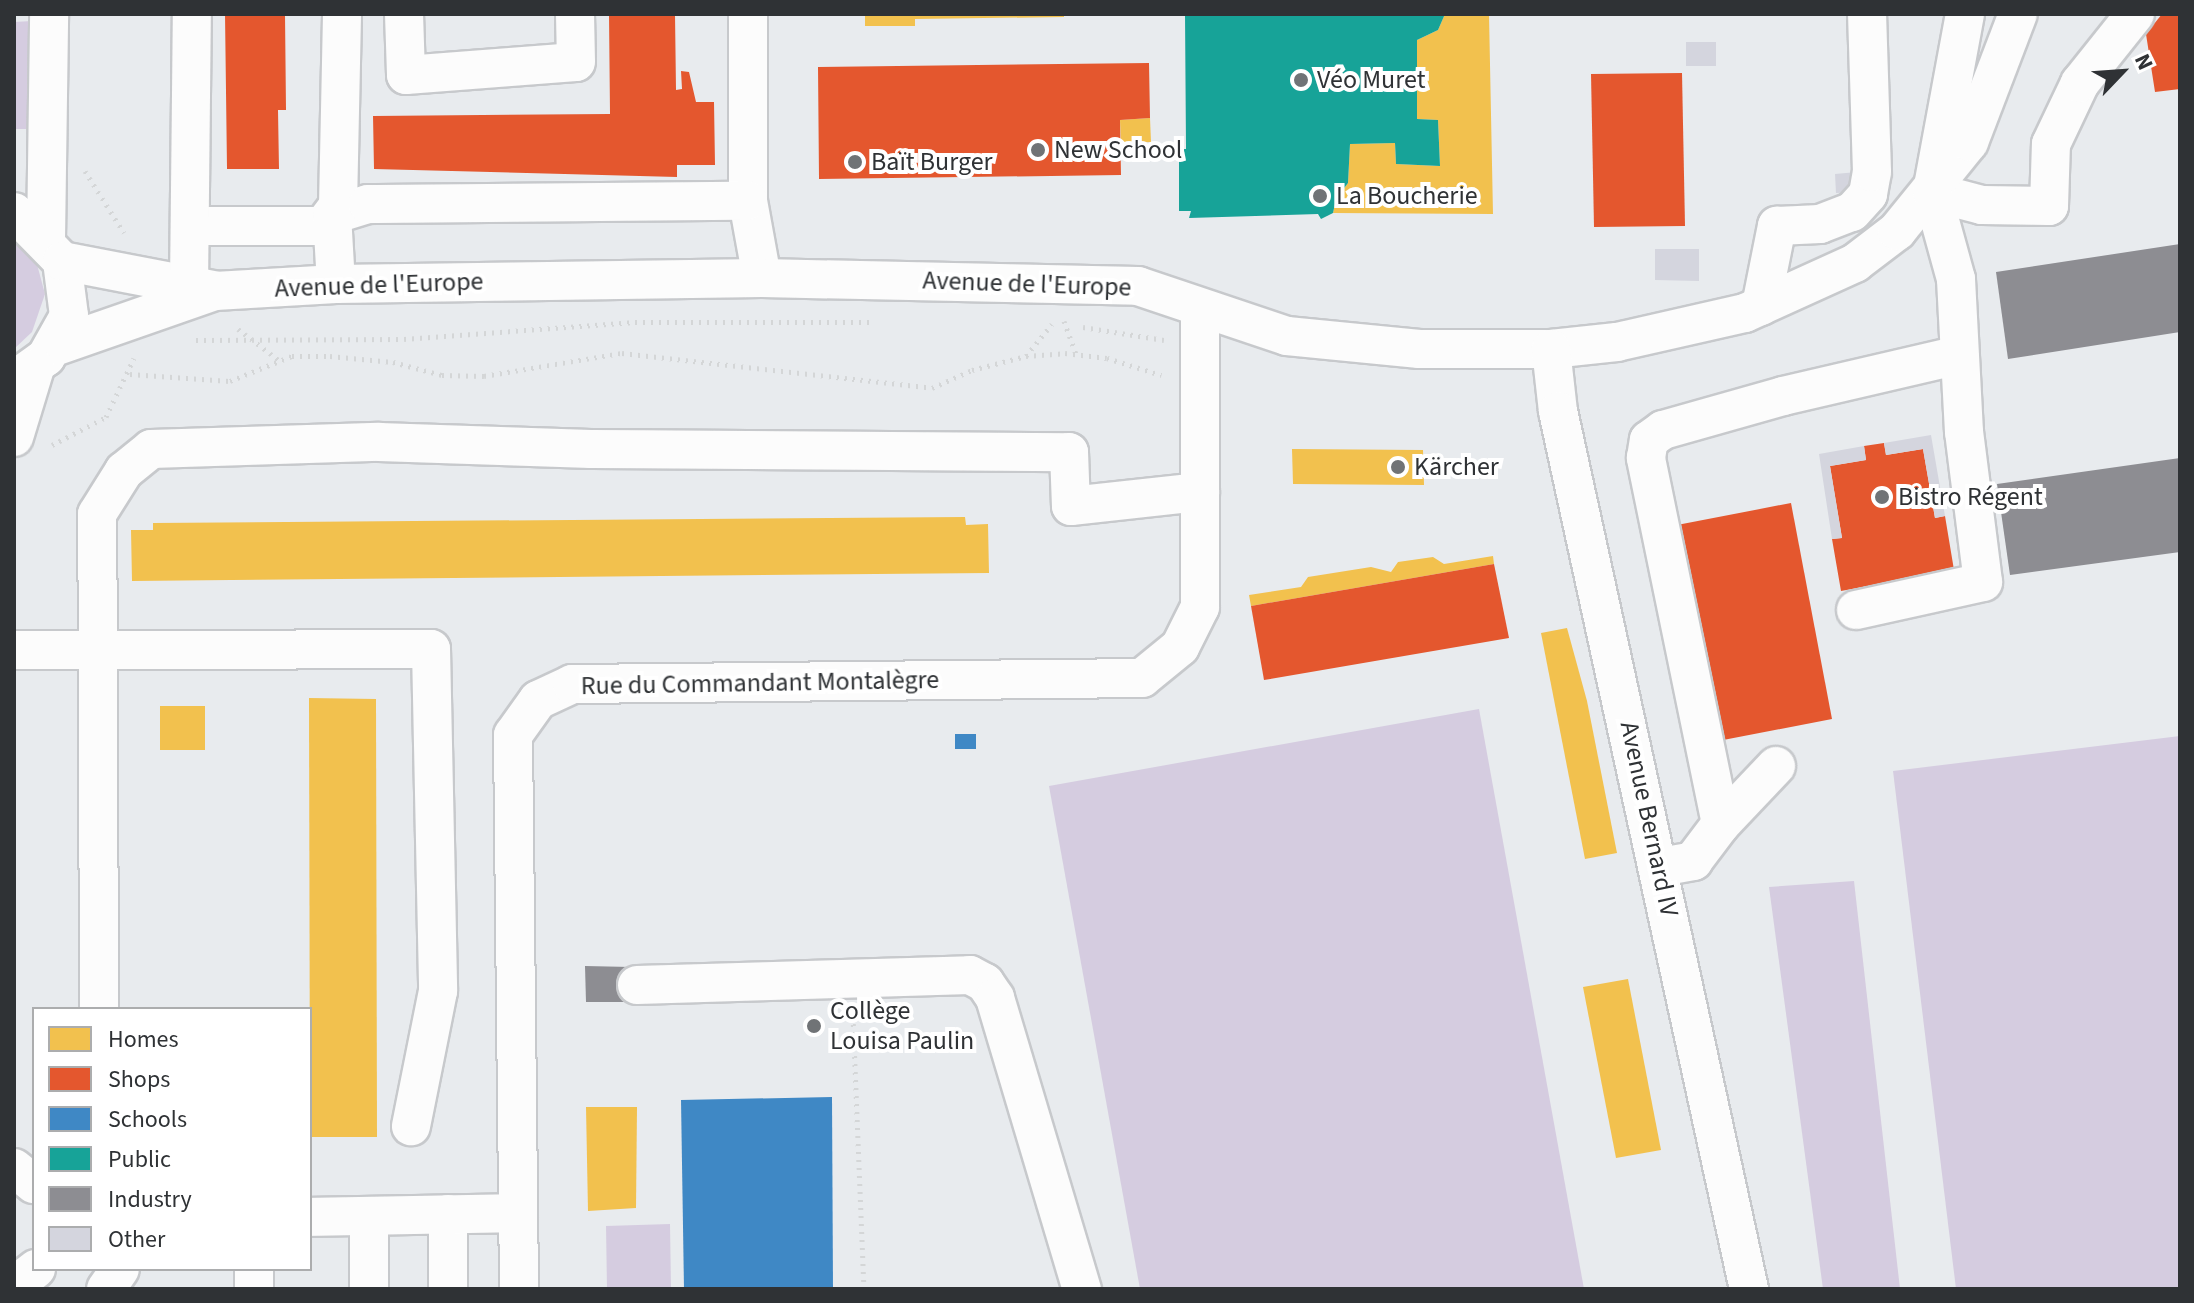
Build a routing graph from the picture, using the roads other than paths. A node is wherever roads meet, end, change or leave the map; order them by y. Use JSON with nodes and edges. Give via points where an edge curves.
{"nodes":[{"id":1,"x":49,"y":14,"type":"edge"},
{"id":2,"x":192,"y":14,"type":"edge"},
{"id":3,"x":342,"y":14,"type":"edge"},
{"id":4,"x":404,"y":14,"type":"edge"},
{"id":5,"x":575,"y":14,"type":"edge"},
{"id":6,"x":748,"y":14,"type":"edge"},
{"id":7,"x":1867,"y":14,"type":"edge"},
{"id":8,"x":1965,"y":14,"type":"edge"},
{"id":9,"x":2018,"y":14,"type":"edge"},
{"id":10,"x":2135,"y":14,"type":"edge"},
{"id":11,"x":1932,"y":192,"type":"junction"},
{"id":12,"x":748,"y":201,"type":"junction"},
{"id":13,"x":14,"y":212,"type":"edge"},
{"id":14,"x":332,"y":215,"type":"junction"},
{"id":15,"x":193,"y":226,"type":"junction"},
{"id":16,"x":54,"y":250,"type":"junction"},
{"id":17,"x":762,"y":278,"type":"junction"},
{"id":18,"x":336,"y":284,"type":"junction"},
{"id":19,"x":202,"y":288,"type":"junction"},
{"id":20,"x":1761,"y":306,"type":"junction"},
{"id":21,"x":1200,"y":308,"type":"junction"},
{"id":22,"x":1551,"y":349,"type":"junction"},
{"id":23,"x":1959,"y":355,"type":"junction"},
{"id":24,"x":34,"y":365,"type":"edge"},
{"id":25,"x":29,"y":443,"type":"edge"},
{"id":26,"x":1200,"y":492,"type":"junction"},
{"id":27,"x":1856,"y":610,"type":"dead end"},
{"id":28,"x":96,"y":649,"type":"junction"},
{"id":29,"x":14,"y":650,"type":"edge"},
{"id":30,"x":1776,"y":766,"type":"dead end"},
{"id":31,"x":1721,"y":824,"type":"junction"},
{"id":32,"x":1660,"y":867,"type":"junction"},
{"id":33,"x":637,"y":985,"type":"dead end"},
{"id":34,"x":99,"y":1007,"type":"edge"},
{"id":35,"x":411,"y":1126,"type":"dead end"},
{"id":36,"x":14,"y":1168,"type":"edge"},
{"id":37,"x":32,"y":1182,"type":"edge"},
{"id":38,"x":518,"y":1213,"type":"junction"},
{"id":39,"x":448,"y":1214,"type":"junction"},
{"id":40,"x":369,"y":1216,"type":"junction"},
{"id":41,"x":312,"y":1217,"type":"edge"},
{"id":42,"x":33,"y":1271,"type":"edge"},
{"id":43,"x":119,"y":1271,"type":"edge"},
{"id":44,"x":14,"y":1286,"type":"edge"},
{"id":45,"x":106,"y":1289,"type":"edge"},
{"id":46,"x":369,"y":1289,"type":"edge"},
{"id":47,"x":448,"y":1289,"type":"edge"},
{"id":48,"x":519,"y":1289,"type":"edge"},
{"id":49,"x":1082,"y":1289,"type":"edge"},
{"id":50,"x":1749,"y":1289,"type":"edge"}],
"edges":[{"from":1,"to":16,"type":"street"},
{"from":2,"to":15,"type":"street"},
{"from":3,"to":14,"type":"street","via":[[338,206]]},
{"from":4,"to":5,"type":"street","via":[[406,75],[576,62]]},
{"from":6,"to":12,"type":"street"},
{"from":7,"to":20,"type":"street","via":[[1872,172],[1868,194],[1852,212],[1820,224],[1777,226]]},
{"from":8,"to":11,"type":"street"},
{"from":9,"to":11,"type":"street","name":"Avenue de l'Europe","via":[[1969,142]]},
{"from":10,"to":11,"type":"street","via":[[2080,83],[2051,144],[2049,206],[1982,205]]},
{"from":11,"to":20,"type":"street","name":"Avenue de l'Europe","via":[[1897,231],[1855,263]]},
{"from":11,"to":23,"type":"street","via":[[1956,279]]},
{"from":12,"to":14,"type":"street","via":[[368,204]]},
{"from":12,"to":17,"type":"street"},
{"from":13,"to":16,"type":"street"},
{"from":14,"to":15,"type":"street","via":[[323,226]]},
{"from":14,"to":18,"type":"street"},
{"from":15,"to":19,"type":"street"},
{"from":16,"to":19,"type":"street","name":"Avenue de l'Europe"},
{"from":16,"to":24,"type":"street","via":[[69,316]]},
{"from":17,"to":18,"type":"street","name":"Avenue de l'Europe"},
{"from":17,"to":21,"type":"street","name":"Avenue de l'Europe","via":[[1138,286]]},
{"from":18,"to":19,"type":"street","name":"Avenue de l'Europe"},
{"from":19,"to":24,"type":"street","name":"Avenue de l'Europe"},
{"from":20,"to":22,"type":"street","name":"Avenue de l'Europe","via":[[1617,342]]},
{"from":21,"to":22,"type":"street","name":"Avenue de l'Europe","via":[[1287,336],[1419,349]]},
{"from":21,"to":26,"type":"street","name":"Rue du Commandant Montalègre"},
{"from":22,"to":32,"type":"street","name":"Avenue Bernard IV","via":[[1558,411]]},
{"from":23,"to":27,"type":"street","via":[[1983,582]]},
{"from":23,"to":31,"type":"street","via":[[1783,396],[1663,430],[1649,440],[1646,458]]},
{"from":24,"to":25,"type":"street"},
{"from":26,"to":28,"type":"street","via":[[1071,506],[1069,452],[379,442],[151,449],[124,471],[97,514]]},
{"from":26,"to":38,"type":"street","name":"Rue du Commandant Montalègre","via":[[1200,607],[1180,647],[1142,678],[572,684],[538,700],[513,735]]},
{"from":28,"to":29,"type":"street"},
{"from":28,"to":34,"type":"street"},
{"from":28,"to":35,"type":"street","via":[[431,649],[438,991]]},
{"from":30,"to":31,"type":"street"},
{"from":31,"to":32,"type":"street","via":[[1693,861]]},
{"from":32,"to":50,"type":"street","name":"Avenue Bernard IV"},
{"from":33,"to":49,"type":"street","via":[[970,975],[985,983],[998,1009]]},
{"from":36,"to":37,"type":"street"},
{"from":38,"to":39,"type":"street"},
{"from":38,"to":48,"type":"street","name":"Rue du Commandant Montalègre"},
{"from":39,"to":40,"type":"street"},
{"from":39,"to":47,"type":"street"},
{"from":40,"to":41,"type":"street"},
{"from":40,"to":46,"type":"street"},
{"from":42,"to":44,"type":"street"},
{"from":43,"to":45,"type":"street"}]}
